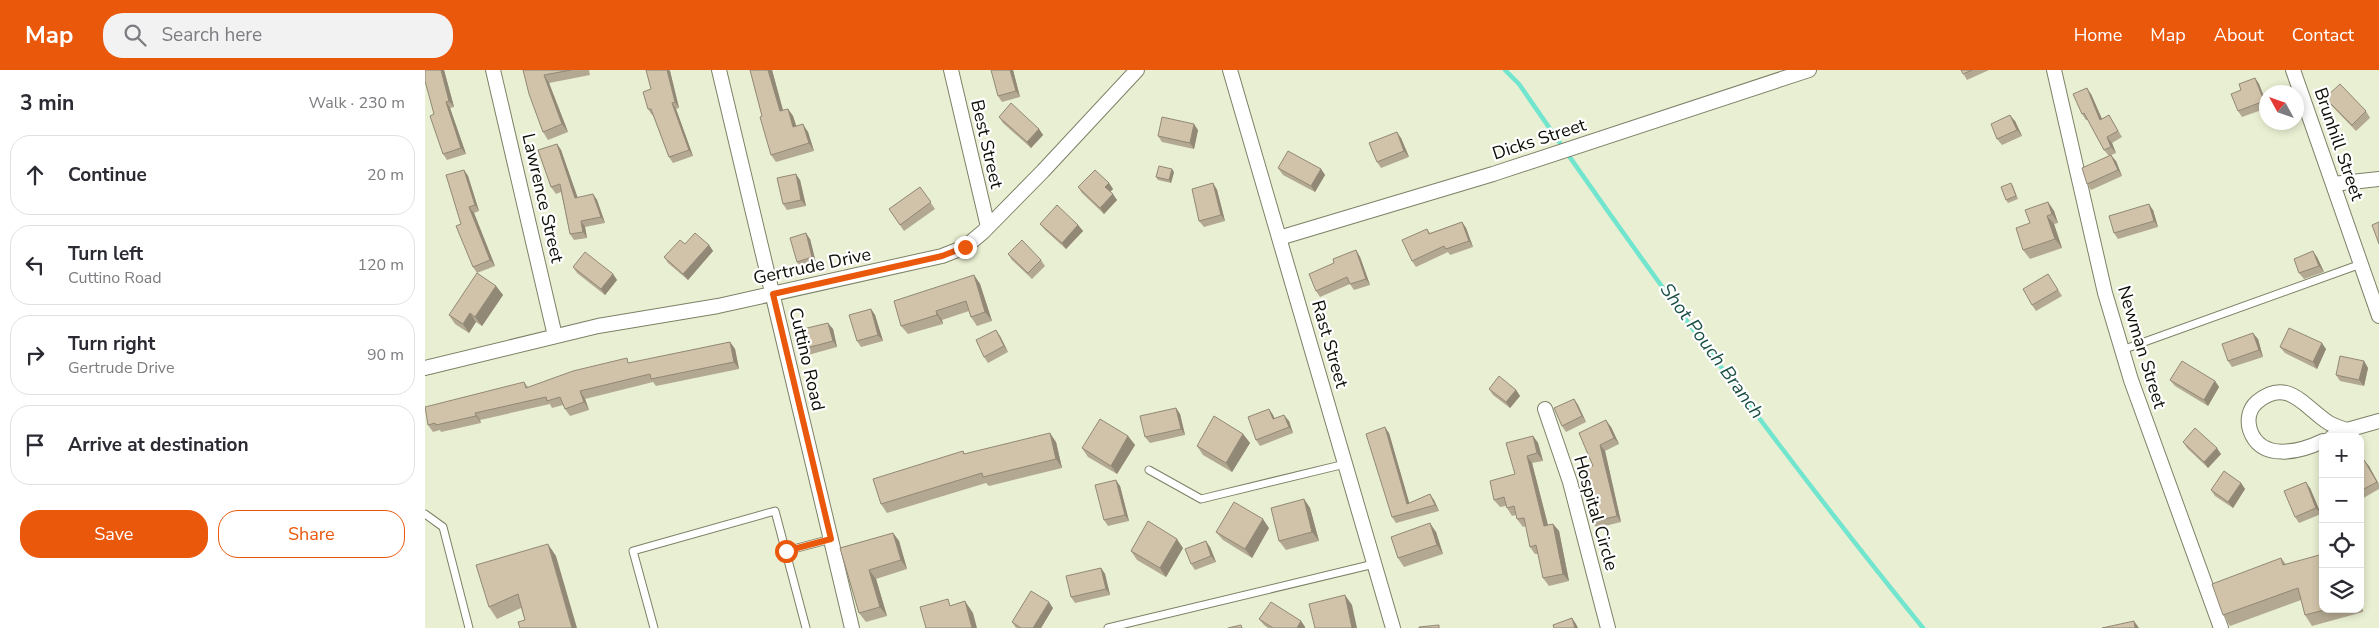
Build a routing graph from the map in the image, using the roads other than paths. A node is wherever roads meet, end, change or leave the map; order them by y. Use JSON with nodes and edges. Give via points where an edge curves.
{"nodes":[{"id":1,"x":493,"y":70,"type":"edge"},
{"id":2,"x":719,"y":70,"type":"edge"},
{"id":3,"x":951,"y":70,"type":"edge"},
{"id":4,"x":1137,"y":70,"type":"edge"},
{"id":5,"x":1230,"y":70,"type":"edge"},
{"id":6,"x":1809,"y":70,"type":"edge"},
{"id":7,"x":2054,"y":70,"type":"edge"},
{"id":8,"x":2293,"y":70,"type":"edge"},
{"id":9,"x":2379,"y":179,"type":"edge"},
{"id":10,"x":2333,"y":184,"type":"junction"},
{"id":11,"x":988,"y":227,"type":"junction"},
{"id":12,"x":1279,"y":238,"type":"junction"},
{"id":13,"x":2361,"y":264,"type":"junction"},
{"id":14,"x":773,"y":294,"type":"junction"},
{"id":15,"x":2379,"y":316,"type":"edge"},
{"id":16,"x":555,"y":336,"type":"junction"},
{"id":17,"x":2122,"y":350,"type":"junction"},
{"id":18,"x":425,"y":368,"type":"edge"},
{"id":19,"x":1545,"y":408,"type":"dead end"},
{"id":20,"x":2379,"y":421,"type":"edge"},
{"id":21,"x":2347,"y":430,"type":"junction"},
{"id":22,"x":2341,"y":433,"type":"edge"},
{"id":23,"x":2319,"y":442,"type":"edge"},
{"id":24,"x":1345,"y":464,"type":"junction"},
{"id":25,"x":1149,"y":470,"type":"dead end"},
{"id":26,"x":425,"y":514,"type":"edge"},
{"id":27,"x":831,"y":539,"type":"junction"},
{"id":28,"x":786,"y":551,"type":"junction"},
{"id":29,"x":1374,"y":564,"type":"junction"},
{"id":30,"x":469,"y":628,"type":"edge"},
{"id":31,"x":653,"y":628,"type":"edge"},
{"id":32,"x":806,"y":628,"type":"edge"},
{"id":33,"x":852,"y":628,"type":"edge"},
{"id":34,"x":1107,"y":628,"type":"edge"},
{"id":35,"x":1393,"y":628,"type":"edge"},
{"id":36,"x":1608,"y":628,"type":"edge"},
{"id":37,"x":2221,"y":628,"type":"edge"}],
"edges":[{"from":1,"to":16,"type":"street","name":"Lawrence Street"},
{"from":2,"to":14,"type":"street","name":"Cuttino Road"},
{"from":3,"to":11,"type":"street","name":"Best Street"},
{"from":4,"to":11,"type":"street","name":"Gertrude Drive"},
{"from":5,"to":12,"type":"street","name":"Rast Street"},
{"from":6,"to":12,"type":"street","name":"Dicks Street","via":[[1533,161]]},
{"from":7,"to":17,"type":"street","name":"Newman Street","via":[[2105,293]]},
{"from":8,"to":10,"type":"street","name":"Brunhill Street"},
{"from":9,"to":10,"type":"street"},
{"from":10,"to":13,"type":"street","name":"Brunhill Street"},
{"from":11,"to":14,"type":"street","name":"Gertrude Drive","via":[[965,247],[942,256]]},
{"from":12,"to":24,"type":"street","name":"Rast Street"},
{"from":13,"to":15,"type":"street","name":"Brunhill Street"},
{"from":13,"to":17,"type":"lane"},
{"from":14,"to":16,"type":"street","name":"Gertrude Drive"},
{"from":14,"to":27,"type":"street","name":"Cuttino Road"},
{"from":16,"to":18,"type":"street","name":"Gertrude Drive"},
{"from":17,"to":37,"type":"street","name":"Newman Street"},
{"from":19,"to":36,"type":"street","name":"Hospital Circle","via":[[1569,482]]},
{"from":20,"to":21,"type":"street"},
{"from":21,"to":22,"type":"street"},
{"from":21,"to":23,"type":"street","via":[[2330,424],[2289,393],[2270,395],[2255,404],[2249,414],[2250,431],[2267,450],[2295,451]]},
{"from":24,"to":25,"type":"lane","via":[[1201,499]]},
{"from":24,"to":29,"type":"street","name":"Rast Street"},
{"from":26,"to":30,"type":"lane","via":[[443,527]]},
{"from":27,"to":28,"type":"lane"},
{"from":27,"to":33,"type":"street","name":"Cuttino Road"},
{"from":28,"to":31,"type":"lane","via":[[775,511],[633,551]]},
{"from":28,"to":32,"type":"lane"},
{"from":29,"to":34,"type":"lane"},
{"from":29,"to":35,"type":"street","name":"Rast Street"}]}
